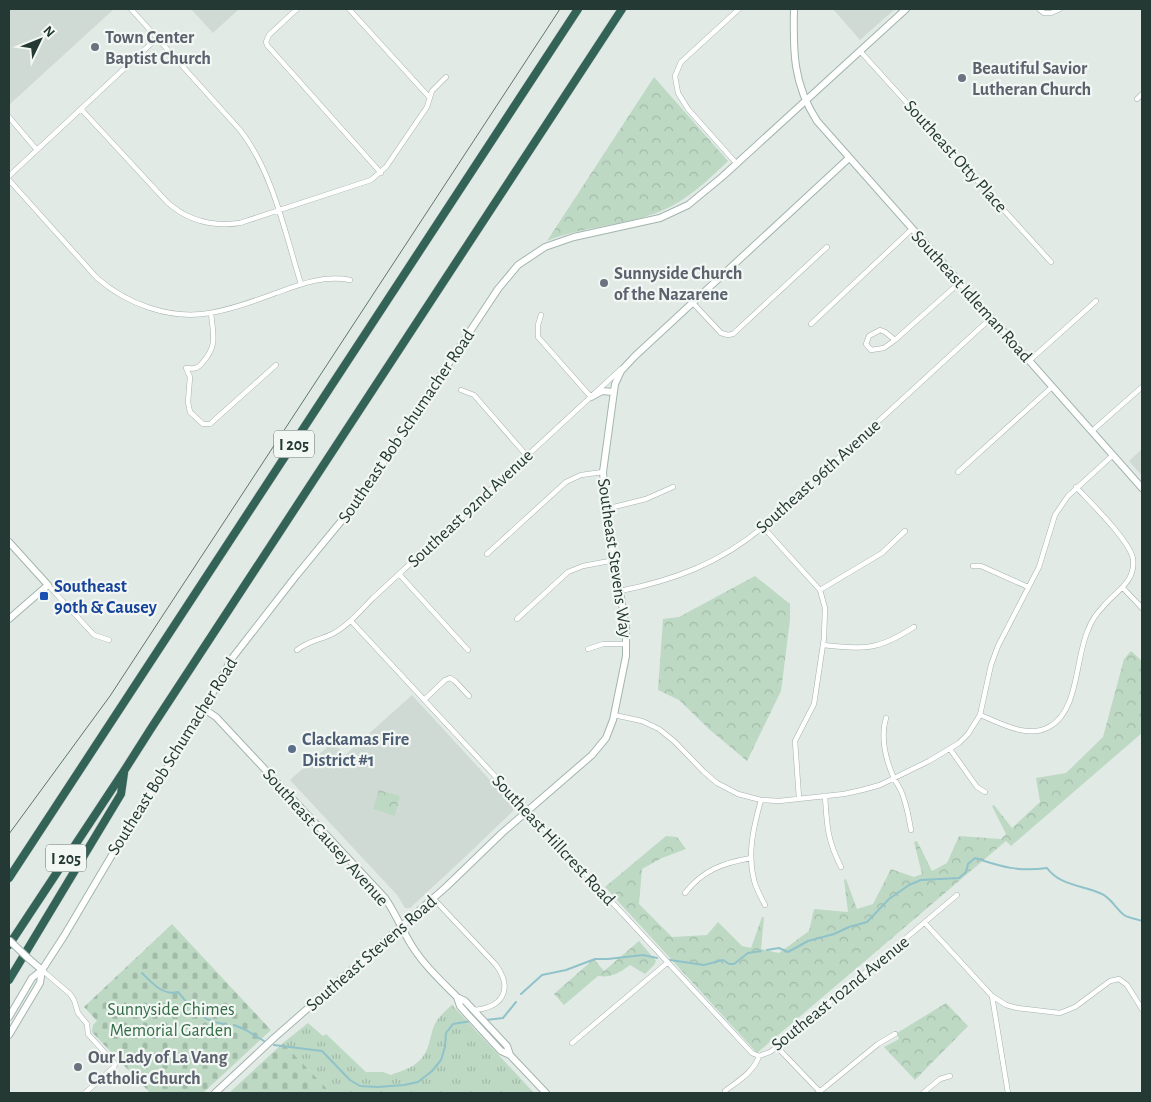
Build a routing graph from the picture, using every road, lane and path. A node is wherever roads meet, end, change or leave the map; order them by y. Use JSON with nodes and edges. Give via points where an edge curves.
{"nodes":[{"id":1,"x":130,"y":9,"type":"edge"},
{"id":2,"x":297,"y":9,"type":"edge"},
{"id":3,"x":348,"y":9,"type":"edge"},
{"id":4,"x":578,"y":9,"type":"edge"},
{"id":5,"x":622,"y":9,"type":"edge"},
{"id":6,"x":738,"y":9,"type":"edge"},
{"id":7,"x":794,"y":9,"type":"edge"},
{"id":8,"x":906,"y":9,"type":"edge"},
{"id":9,"x":1039,"y":9,"type":"edge"},
{"id":10,"x":1060,"y":9,"type":"edge"},
{"id":11,"x":157,"y":38,"type":"junction"},
{"id":12,"x":860,"y":51,"type":"junction"},
{"id":13,"x":446,"y":77,"type":"dead end"},
{"id":14,"x":1142,"y":94,"type":"edge"},
{"id":15,"x":430,"y":98,"type":"junction"},
{"id":16,"x":1137,"y":98,"type":"dead end"},
{"id":17,"x":806,"y":102,"type":"junction"},
{"id":18,"x":81,"y":109,"type":"junction"},
{"id":19,"x":9,"y":116,"type":"edge"},
{"id":20,"x":37,"y":150,"type":"junction"},
{"id":21,"x":849,"y":158,"type":"junction"},
{"id":22,"x":737,"y":164,"type":"junction"},
{"id":23,"x":381,"y":173,"type":"junction"},
{"id":24,"x":9,"y":176,"type":"edge"},
{"id":25,"x":9,"y":180,"type":"edge"},
{"id":26,"x":278,"y":210,"type":"junction"},
{"id":27,"x":912,"y":230,"type":"junction"},
{"id":28,"x":828,"y":247,"type":"dead end"},
{"id":29,"x":1051,"y":262,"type":"dead end"},
{"id":30,"x":350,"y":280,"type":"dead end"},
{"id":31,"x":959,"y":282,"type":"junction"},
{"id":32,"x":301,"y":284,"type":"junction"},
{"id":33,"x":1096,"y":301,"type":"dead end"},
{"id":34,"x":692,"y":302,"type":"junction"},
{"id":35,"x":211,"y":313,"type":"junction"},
{"id":36,"x":541,"y":315,"type":"dead end"},
{"id":37,"x":991,"y":318,"type":"junction"},
{"id":38,"x":811,"y":324,"type":"dead end"},
{"id":39,"x":895,"y":340,"type":"junction"},
{"id":40,"x":1030,"y":361,"type":"junction"},
{"id":41,"x":628,"y":362,"type":"junction"},
{"id":42,"x":276,"y":365,"type":"dead end"},
{"id":43,"x":1052,"y":387,"type":"junction"},
{"id":44,"x":1142,"y":387,"type":"edge"},
{"id":45,"x":461,"y":390,"type":"dead end"},
{"id":46,"x":613,"y":392,"type":"junction"},
{"id":47,"x":591,"y":397,"type":"junction"},
{"id":48,"x":1092,"y":431,"type":"junction"},
{"id":49,"x":1113,"y":455,"type":"junction"},
{"id":50,"x":527,"y":456,"type":"junction"},
{"id":51,"x":603,"y":472,"type":"junction"},
{"id":52,"x":958,"y":472,"type":"dead end"},
{"id":53,"x":673,"y":487,"type":"dead end"},
{"id":54,"x":1076,"y":487,"type":"junction"},
{"id":55,"x":1142,"y":488,"type":"edge"},
{"id":56,"x":606,"y":509,"type":"junction"},
{"id":57,"x":763,"y":527,"type":"junction"},
{"id":58,"x":905,"y":531,"type":"dead end"},
{"id":59,"x":9,"y":542,"type":"edge"},
{"id":60,"x":487,"y":554,"type":"dead end"},
{"id":61,"x":615,"y":560,"type":"junction"},
{"id":62,"x":973,"y":566,"type":"dead end"},
{"id":63,"x":399,"y":574,"type":"junction"},
{"id":64,"x":48,"y":584,"type":"junction"},
{"id":65,"x":1028,"y":587,"type":"junction"},
{"id":66,"x":1124,"y":588,"type":"junction"},
{"id":67,"x":620,"y":590,"type":"junction"},
{"id":68,"x":820,"y":590,"type":"junction"},
{"id":69,"x":1142,"y":608,"type":"edge"},
{"id":70,"x":9,"y":619,"type":"edge"},
{"id":71,"x":517,"y":619,"type":"dead end"},
{"id":72,"x":351,"y":621,"type":"junction"},
{"id":73,"x":914,"y":628,"type":"dead end"},
{"id":74,"x":109,"y":640,"type":"dead end"},
{"id":75,"x":627,"y":644,"type":"junction"},
{"id":76,"x":823,"y":645,"type":"junction"},
{"id":77,"x":588,"y":649,"type":"dead end"},
{"id":78,"x":298,"y":650,"type":"dead end"},
{"id":79,"x":468,"y":650,"type":"dead end"},
{"id":80,"x":470,"y":696,"type":"dead end"},
{"id":81,"x":424,"y":700,"type":"junction"},
{"id":82,"x":204,"y":709,"type":"junction"},
{"id":83,"x":614,"y":715,"type":"junction"},
{"id":84,"x":980,"y":715,"type":"junction"},
{"id":85,"x":886,"y":718,"type":"dead end"},
{"id":86,"x":950,"y":749,"type":"junction"},
{"id":87,"x":124,"y":772,"type":"junction"},
{"id":88,"x":894,"y":778,"type":"junction"},
{"id":89,"x":986,"y":792,"type":"dead end"},
{"id":90,"x":825,"y":796,"type":"junction"},
{"id":91,"x":799,"y":798,"type":"junction"},
{"id":92,"x":761,"y":800,"type":"junction"},
{"id":93,"x":526,"y":811,"type":"junction"},
{"id":94,"x":911,"y":830,"type":"dead end"},
{"id":95,"x":751,"y":858,"type":"junction"},
{"id":96,"x":841,"y":866,"type":"dead end"},
{"id":97,"x":9,"y":878,"type":"edge"},
{"id":98,"x":685,"y":892,"type":"dead end"},
{"id":99,"x":957,"y":895,"type":"dead end"},
{"id":100,"x":433,"y":898,"type":"junction"},
{"id":101,"x":765,"y":905,"type":"dead end"},
{"id":102,"x":926,"y":923,"type":"junction"},
{"id":103,"x":402,"y":926,"type":"junction"},
{"id":104,"x":9,"y":940,"type":"edge"},
{"id":105,"x":9,"y":945,"type":"edge"},
{"id":106,"x":667,"y":963,"type":"junction"},
{"id":107,"x":42,"y":970,"type":"junction"},
{"id":108,"x":9,"y":980,"type":"edge"},
{"id":109,"x":992,"y":996,"type":"junction"},
{"id":110,"x":1142,"y":1009,"type":"edge"},
{"id":111,"x":473,"y":1013,"type":"junction"},
{"id":112,"x":9,"y":1017,"type":"edge"},
{"id":113,"x":895,"y":1034,"type":"dead end"},
{"id":114,"x":9,"y":1035,"type":"edge"},
{"id":115,"x":572,"y":1043,"type":"dead end"},
{"id":116,"x":777,"y":1046,"type":"junction"},
{"id":117,"x":510,"y":1055,"type":"junction"},
{"id":118,"x":759,"y":1056,"type":"junction"},
{"id":119,"x":950,"y":1076,"type":"dead end"},
{"id":120,"x":726,"y":1091,"type":"dead end"},
{"id":121,"x":85,"y":1093,"type":"edge"},
{"id":122,"x":215,"y":1093,"type":"edge"},
{"id":123,"x":546,"y":1093,"type":"edge"},
{"id":124,"x":820,"y":1093,"type":"edge"},
{"id":125,"x":923,"y":1093,"type":"edge"},
{"id":126,"x":1008,"y":1093,"type":"edge"}],
"edges":[{"from":1,"to":11,"type":"street"},
{"from":2,"to":23,"type":"street","via":[[269,35],[266,42],[270,50]]},
{"from":3,"to":15,"type":"street"},
{"from":4,"to":97,"type":"highway","number":"I 205"},
{"from":5,"to":87,"type":"highway","number":"I 205"},
{"from":6,"to":22,"type":"street","via":[[681,62],[675,76],[678,93],[688,109]]},
{"from":7,"to":17,"type":"street","name":"Southeast Idleman Road","via":[[796,70]]},
{"from":8,"to":12,"type":"street"},
{"from":9,"to":10,"type":"street","via":[[1051,13]]},
{"from":11,"to":18,"type":"street"},
{"from":11,"to":26,"type":"street","via":[[251,144],[266,174]]},
{"from":12,"to":17,"type":"street"},
{"from":12,"to":29,"type":"street","name":"Southeast Otty Place"},
{"from":13,"to":15,"type":"street","via":[[432,91]]},
{"from":14,"to":16,"type":"street"},
{"from":15,"to":23,"type":"street"},
{"from":17,"to":21,"type":"street","name":"Southeast Idleman Road","via":[[821,126]]},
{"from":17,"to":22,"type":"street","name":"Southeast Bob Schumacher Road"},
{"from":18,"to":20,"type":"street"},
{"from":18,"to":26,"type":"street","via":[[167,202],[187,217],[207,223],[228,224]]},
{"from":19,"to":20,"type":"street"},
{"from":20,"to":24,"type":"street"},
{"from":21,"to":27,"type":"street","name":"Southeast Idleman Road"},
{"from":21,"to":34,"type":"street","name":"Southeast 92nd Avenue"},
{"from":22,"to":82,"type":"street","name":"Southeast Bob Schumacher Road","via":[[700,197],[672,214],[558,242],[535,253],[511,272],[363,495],[240,647]]},
{"from":23,"to":26,"type":"street","via":[[371,180]]},
{"from":25,"to":35,"type":"street","via":[[111,290],[131,301],[171,313]]},
{"from":26,"to":32,"type":"street"},
{"from":27,"to":31,"type":"street","name":"Southeast Idleman Road"},
{"from":27,"to":38,"type":"street"},
{"from":28,"to":34,"type":"street","via":[[732,334],[721,333]]},
{"from":30,"to":32,"type":"street","via":[[330,278]]},
{"from":31,"to":37,"type":"street","name":"Southeast Idleman Road"},
{"from":31,"to":39,"type":"street"},
{"from":32,"to":35,"type":"street"},
{"from":33,"to":40,"type":"street"},
{"from":34,"to":41,"type":"street","name":"Southeast 92nd Avenue"},
{"from":35,"to":42,"type":"street","via":[[213,348],[200,366],[194,370],[186,368],[190,377],[190,412],[202,424],[210,424]]},
{"from":36,"to":47,"type":"street","via":[[538,337]]},
{"from":37,"to":40,"type":"street","name":"Southeast Idleman Road"},
{"from":37,"to":57,"type":"street","name":"Southeast 96th Avenue"},
{"from":39,"to":39,"type":"street","via":[[876,350],[871,350],[866,344],[869,336],[880,330]]},
{"from":40,"to":43,"type":"street","name":"Southeast Idleman Road"},
{"from":41,"to":46,"type":"street","name":"Southeast Stevens Way"},
{"from":41,"to":47,"type":"street","name":"Southeast 92nd Avenue"},
{"from":43,"to":48,"type":"street","name":"Southeast Idleman Road"},
{"from":43,"to":52,"type":"street"},
{"from":44,"to":48,"type":"street"},
{"from":45,"to":50,"type":"street","via":[[474,396]]},
{"from":46,"to":47,"type":"street","name":"Southeast 92nd Avenue","via":[[602,391]]},
{"from":46,"to":51,"type":"street","name":"Southeast Stevens Way"},
{"from":47,"to":50,"type":"street","name":"Southeast 92nd Avenue"},
{"from":48,"to":49,"type":"street","name":"Southeast Idleman Road"},
{"from":49,"to":54,"type":"street"},
{"from":49,"to":55,"type":"street","name":"Southeast Idleman Road"},
{"from":50,"to":63,"type":"street","name":"Southeast 92nd Avenue"},
{"from":51,"to":56,"type":"street","name":"Southeast Stevens Way"},
{"from":51,"to":60,"type":"street","via":[[581,475],[566,482]]},
{"from":53,"to":56,"type":"street","via":[[646,499]]},
{"from":54,"to":65,"type":"street","via":[[1055,515],[1039,567]]},
{"from":54,"to":66,"type":"street","via":[[1130,550],[1132,571]]},
{"from":56,"to":61,"type":"street","name":"Southeast Stevens Way"},
{"from":57,"to":67,"type":"street","name":"Southeast 96th Avenue","via":[[703,566],[664,581]]},
{"from":57,"to":68,"type":"street"},
{"from":58,"to":68,"type":"street","via":[[882,553]]},
{"from":59,"to":64,"type":"street"},
{"from":61,"to":67,"type":"street","name":"Southeast Stevens Way"},
{"from":61,"to":71,"type":"street","via":[[568,572]]},
{"from":62,"to":65,"type":"street","via":[[981,566]]},
{"from":63,"to":72,"type":"street","name":"Southeast 92nd Avenue"},
{"from":63,"to":79,"type":"street"},
{"from":64,"to":70,"type":"street"},
{"from":64,"to":74,"type":"street","via":[[94,635]]},
{"from":65,"to":84,"type":"street","via":[[991,665]]},
{"from":66,"to":69,"type":"street"},
{"from":66,"to":84,"type":"street","via":[[1102,607],[1088,629],[1069,702],[1056,722],[1042,730],[1027,732]]},
{"from":67,"to":75,"type":"street","name":"Southeast Stevens Way"},
{"from":68,"to":76,"type":"street","via":[[825,612]]},
{"from":72,"to":78,"type":"street","name":"Southeast 92nd Avenue","via":[[333,634],[307,643]]},
{"from":72,"to":81,"type":"street","name":"Southeast Hillcrest Road"},
{"from":73,"to":76,"type":"street","via":[[877,646],[852,649]]},
{"from":75,"to":77,"type":"street","via":[[603,644]]},
{"from":75,"to":83,"type":"street","name":"Southeast Stevens Way"},
{"from":76,"to":91,"type":"street","via":[[814,704],[795,740]]},
{"from":80,"to":81,"type":"street","via":[[450,678]]},
{"from":81,"to":93,"type":"street","name":"Southeast Hillcrest Road"},
{"from":82,"to":103,"type":"street","name":"Southeast Causey Avenue","via":[[216,717],[379,892]]},
{"from":82,"to":107,"type":"street","name":"Southeast Bob Schumacher Road"},
{"from":83,"to":92,"type":"street","via":[[642,721],[659,729],[715,781],[738,794]]},
{"from":83,"to":93,"type":"street","name":"Southeast Stevens Way","via":[[600,747]]},
{"from":84,"to":86,"type":"street","via":[[968,734]]},
{"from":85,"to":88,"type":"street","via":[[883,732],[885,750]]},
{"from":86,"to":88,"type":"street"},
{"from":86,"to":89,"type":"street","via":[[977,788]]},
{"from":87,"to":105,"type":"highway","number":"I 205"},
{"from":87,"to":108,"type":"highway","via":[[121,794]]},
{"from":88,"to":90,"type":"street","via":[[862,790]]},
{"from":88,"to":94,"type":"street","via":[[906,803]]},
{"from":90,"to":91,"type":"street"},
{"from":90,"to":96,"type":"street","via":[[827,832]]},
{"from":91,"to":92,"type":"street"},
{"from":92,"to":95,"type":"street"},
{"from":93,"to":100,"type":"street","name":"Southeast Stevens Road"},
{"from":93,"to":106,"type":"street","name":"Southeast Hillcrest Road"},
{"from":95,"to":98,"type":"street","via":[[728,862],[709,871]]},
{"from":95,"to":101,"type":"street","via":[[754,881]]},
{"from":99,"to":102,"type":"street","name":"Southeast 102nd Avenue"},
{"from":100,"to":103,"type":"street","name":"Southeast Stevens Road"},
{"from":100,"to":111,"type":"street","via":[[501,972],[504,981],[502,996],[494,1006]]},
{"from":102,"to":109,"type":"street"},
{"from":102,"to":116,"type":"street","name":"Southeast 102nd Avenue"},
{"from":103,"to":111,"type":"street","name":"Southeast Causey Avenue","via":[[419,956]]},
{"from":103,"to":122,"type":"street","name":"Southeast Stevens Road"},
{"from":104,"to":107,"type":"street","bridge":true},
{"from":106,"to":115,"type":"street"},
{"from":106,"to":118,"type":"street","name":"Southeast Hillcrest Road","via":[[752,1053]]},
{"from":107,"to":112,"type":"street","name":"Southeast Bob Schumacher Road","via":[[32,978]]},
{"from":107,"to":114,"type":"street","name":"Southeast Bob Schumacher Road","via":[[40,983]]},
{"from":107,"to":121,"type":"street","via":[[70,994],[87,1024],[88,1034],[115,1064]]},
{"from":109,"to":110,"type":"street","via":[[1017,1008],[1060,1013],[1075,1007],[1110,981],[1119,979],[1127,984]]},
{"from":109,"to":126,"type":"street"},
{"from":111,"to":117,"type":"street","name":"Southeast Causey Avenue","via":[[507,1046]]},
{"from":111,"to":117,"type":"street","name":"Southeast Causey Avenue","via":[[485,1033]]},
{"from":113,"to":124,"type":"street","via":[[878,1044]]},
{"from":116,"to":118,"type":"street","name":"Southeast 102nd Avenue"},
{"from":116,"to":124,"type":"street"},
{"from":117,"to":123,"type":"street","name":"Southeast Causey Avenue"},
{"from":118,"to":120,"type":"street","name":"Southeast 102nd Avenue","via":[[756,1065]]},
{"from":119,"to":125,"type":"street","via":[[940,1079]]}]}
